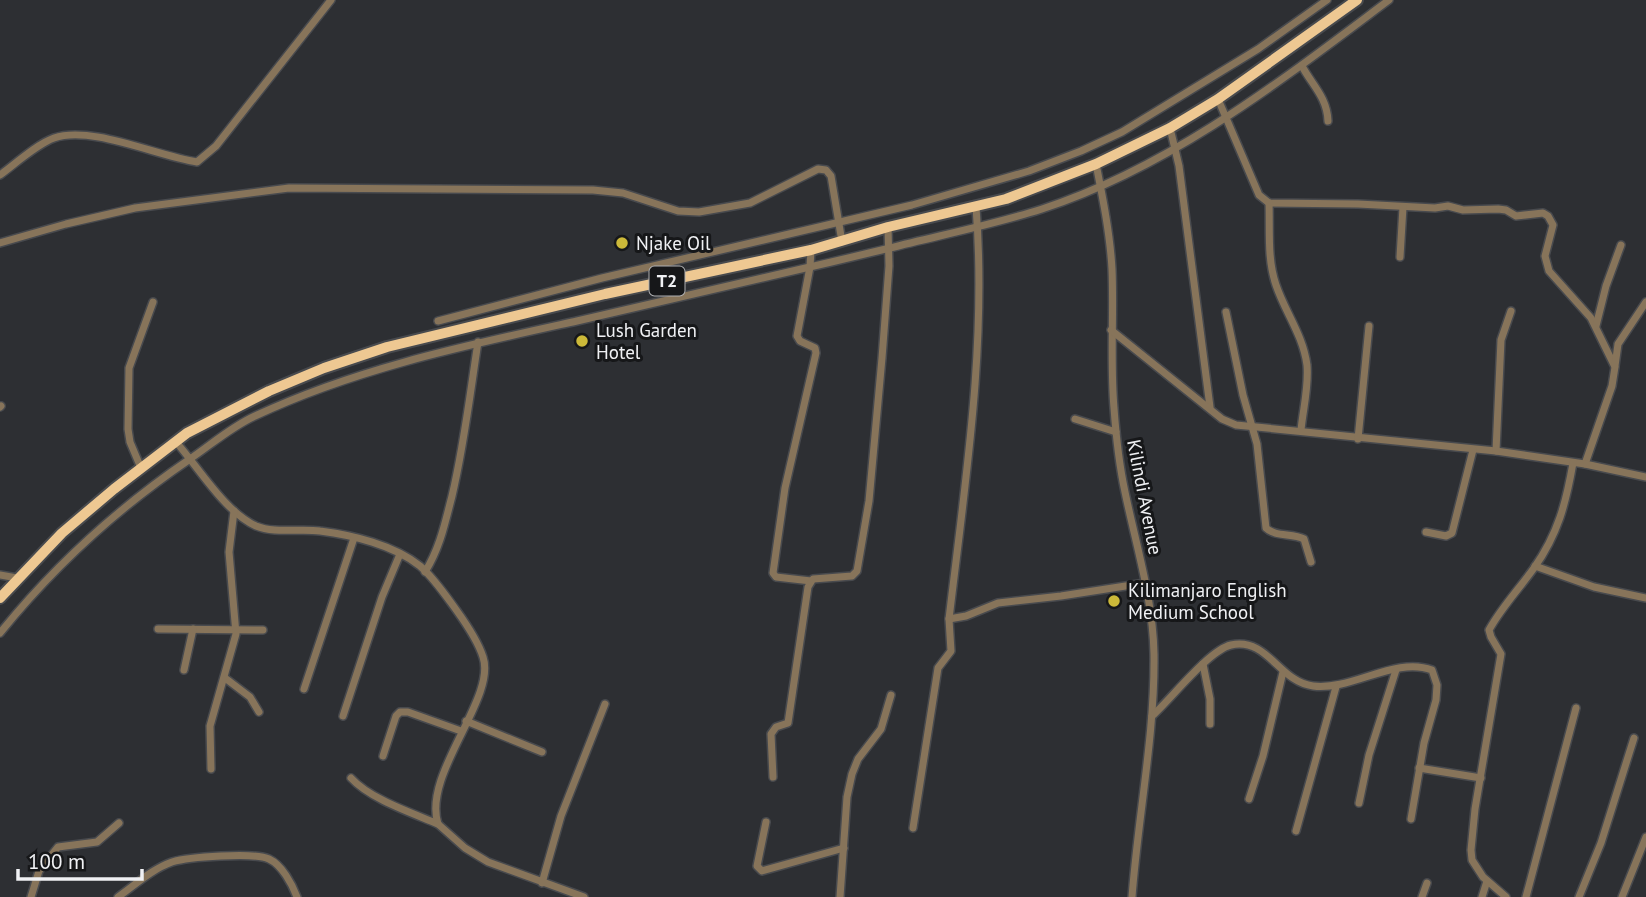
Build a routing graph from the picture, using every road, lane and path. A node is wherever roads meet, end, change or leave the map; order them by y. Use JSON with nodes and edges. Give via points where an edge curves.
{"nodes":[{"id":1,"x":331,"y":0,"type":"edge"},
{"id":2,"x":1327,"y":0,"type":"edge"},
{"id":3,"x":1357,"y":0,"type":"edge"},
{"id":4,"x":1389,"y":0,"type":"edge"},
{"id":5,"x":1302,"y":66,"type":"junction"},
{"id":6,"x":1218,"y":99,"type":"junction"},
{"id":7,"x":1226,"y":115,"type":"junction"},
{"id":8,"x":1328,"y":121,"type":"dead end"},
{"id":9,"x":1170,"y":128,"type":"junction"},
{"id":10,"x":1175,"y":148,"type":"junction"},
{"id":11,"x":1096,"y":164,"type":"junction"},
{"id":12,"x":0,"y":175,"type":"edge"},
{"id":13,"x":1101,"y":187,"type":"junction"},
{"id":14,"x":1269,"y":203,"type":"junction"},
{"id":15,"x":976,"y":207,"type":"junction"},
{"id":16,"x":1403,"y":207,"type":"junction"},
{"id":17,"x":838,"y":221,"type":"junction"},
{"id":18,"x":978,"y":226,"type":"junction"},
{"id":19,"x":888,"y":227,"type":"junction"},
{"id":20,"x":842,"y":242,"type":"junction"},
{"id":21,"x":0,"y":243,"type":"edge"},
{"id":22,"x":1621,"y":245,"type":"dead end"},
{"id":23,"x":889,"y":248,"type":"junction"},
{"id":24,"x":811,"y":250,"type":"junction"},
{"id":25,"x":1400,"y":257,"type":"dead end"},
{"id":26,"x":810,"y":267,"type":"junction"},
{"id":27,"x":152,"y":302,"type":"dead end"},
{"id":28,"x":1646,"y":302,"type":"edge"},
{"id":29,"x":1511,"y":311,"type":"dead end"},
{"id":30,"x":1226,"y":312,"type":"dead end"},
{"id":31,"x":438,"y":321,"type":"dead end"},
{"id":32,"x":1369,"y":326,"type":"dead end"},
{"id":33,"x":1596,"y":326,"type":"junction"},
{"id":34,"x":1111,"y":330,"type":"junction"},
{"id":35,"x":478,"y":342,"type":"junction"},
{"id":36,"x":1615,"y":367,"type":"junction"},
{"id":37,"x":1210,"y":408,"type":"junction"},
{"id":38,"x":1076,"y":419,"type":"dead end"},
{"id":39,"x":1250,"y":426,"type":"junction"},
{"id":40,"x":1301,"y":430,"type":"junction"},
{"id":41,"x":1116,"y":432,"type":"junction"},
{"id":42,"x":1358,"y":439,"type":"junction"},
{"id":43,"x":176,"y":442,"type":"junction"},
{"id":44,"x":1473,"y":450,"type":"junction"},
{"id":45,"x":1496,"y":451,"type":"junction"},
{"id":46,"x":191,"y":459,"type":"junction"},
{"id":47,"x":1573,"y":463,"type":"junction"},
{"id":48,"x":1585,"y":464,"type":"junction"},
{"id":49,"x":141,"y":468,"type":"junction"},
{"id":50,"x":1646,"y":477,"type":"edge"},
{"id":51,"x":234,"y":511,"type":"junction"},
{"id":52,"x":1426,"y":533,"type":"dead end"},
{"id":53,"x":354,"y":538,"type":"junction"},
{"id":54,"x":400,"y":554,"type":"junction"},
{"id":55,"x":1311,"y":562,"type":"dead end"},
{"id":56,"x":1535,"y":566,"type":"junction"},
{"id":57,"x":425,"y":572,"type":"junction"},
{"id":58,"x":0,"y":575,"type":"edge"},
{"id":59,"x":17,"y":578,"type":"junction"},
{"id":60,"x":811,"y":581,"type":"junction"},
{"id":61,"x":1145,"y":583,"type":"junction"},
{"id":62,"x":0,"y":598,"type":"edge"},
{"id":63,"x":1646,"y":598,"type":"edge"},
{"id":64,"x":950,"y":620,"type":"junction"},
{"id":65,"x":158,"y":629,"type":"dead end"},
{"id":66,"x":193,"y":629,"type":"junction"},
{"id":67,"x":263,"y":630,"type":"dead end"},
{"id":68,"x":237,"y":631,"type":"junction"},
{"id":69,"x":0,"y":632,"type":"edge"},
{"id":70,"x":1203,"y":664,"type":"junction"},
{"id":71,"x":184,"y":670,"type":"dead end"},
{"id":72,"x":1396,"y":670,"type":"junction"},
{"id":73,"x":1283,"y":671,"type":"junction"},
{"id":74,"x":225,"y":678,"type":"junction"},
{"id":75,"x":1336,"y":687,"type":"junction"},
{"id":76,"x":304,"y":689,"type":"dead end"},
{"id":77,"x":891,"y":695,"type":"dead end"},
{"id":78,"x":605,"y":704,"type":"dead end"},
{"id":79,"x":1576,"y":708,"type":"dead end"},
{"id":80,"x":259,"y":712,"type":"dead end"},
{"id":81,"x":343,"y":716,"type":"dead end"},
{"id":82,"x":1152,"y":716,"type":"junction"},
{"id":83,"x":466,"y":721,"type":"junction"},
{"id":84,"x":1210,"y":724,"type":"dead end"},
{"id":85,"x":461,"y":732,"type":"junction"},
{"id":86,"x":1633,"y":738,"type":"dead end"},
{"id":87,"x":542,"y":752,"type":"dead end"},
{"id":88,"x":383,"y":756,"type":"dead end"},
{"id":89,"x":1419,"y":768,"type":"junction"},
{"id":90,"x":211,"y":769,"type":"dead end"},
{"id":91,"x":351,"y":778,"type":"dead end"},
{"id":92,"x":773,"y":778,"type":"dead end"},
{"id":93,"x":1481,"y":778,"type":"junction"},
{"id":94,"x":1249,"y":799,"type":"dead end"},
{"id":95,"x":1359,"y":803,"type":"dead end"},
{"id":96,"x":1411,"y":819,"type":"dead end"},
{"id":97,"x":766,"y":822,"type":"dead end"},
{"id":98,"x":118,"y":823,"type":"dead end"},
{"id":99,"x":438,"y":824,"type":"junction"},
{"id":100,"x":913,"y":828,"type":"dead end"},
{"id":101,"x":1296,"y":831,"type":"dead end"},
{"id":102,"x":1646,"y":837,"type":"edge"},
{"id":103,"x":844,"y":848,"type":"junction"},
{"id":104,"x":1487,"y":881,"type":"junction"},
{"id":105,"x":542,"y":883,"type":"junction"},
{"id":106,"x":1427,"y":883,"type":"dead end"},
{"id":107,"x":31,"y":897,"type":"edge"},
{"id":108,"x":117,"y":897,"type":"edge"},
{"id":109,"x":298,"y":897,"type":"edge"},
{"id":110,"x":584,"y":897,"type":"edge"},
{"id":111,"x":840,"y":897,"type":"edge"},
{"id":112,"x":1132,"y":897,"type":"edge"},
{"id":113,"x":1422,"y":897,"type":"edge"},
{"id":114,"x":1482,"y":897,"type":"edge"},
{"id":115,"x":1506,"y":897,"type":"edge"},
{"id":116,"x":1526,"y":897,"type":"edge"},
{"id":117,"x":1579,"y":897,"type":"edge"},
{"id":118,"x":1622,"y":897,"type":"edge"}],
"edges":[{"from":1,"to":12,"type":"street","via":[[216,146],[197,162],[90,135],[69,135],[52,138]]},
{"from":2,"to":17,"type":"street","via":[[1201,86],[1100,143],[961,192]]},
{"from":3,"to":6,"type":"highway","number":"T2"},
{"from":4,"to":5,"type":"street"},
{"from":5,"to":7,"type":"street"},
{"from":5,"to":8,"type":"street","via":[[1323,97]]},
{"from":6,"to":7,"type":"street"},
{"from":6,"to":9,"type":"highway","number":"T2"},
{"from":7,"to":10,"type":"street"},
{"from":7,"to":14,"type":"street","via":[[1259,195]]},
{"from":9,"to":10,"type":"street"},
{"from":9,"to":11,"type":"highway","number":"T2"},
{"from":10,"to":13,"type":"street"},
{"from":10,"to":37,"type":"street"},
{"from":11,"to":13,"type":"street","name":"Kilindi Avenue"},
{"from":11,"to":15,"type":"highway","number":"T2"},
{"from":13,"to":18,"type":"street"},
{"from":13,"to":34,"type":"street","name":"Kilindi Avenue","via":[[1112,272]]},
{"from":14,"to":16,"type":"street"},
{"from":14,"to":40,"type":"street","via":[[1273,276],[1298,331],[1307,366]]},
{"from":15,"to":18,"type":"street"},
{"from":15,"to":19,"type":"highway","number":"T2"},
{"from":16,"to":25,"type":"street"},
{"from":16,"to":33,"type":"street","via":[[1498,209],[1516,216],[1548,216],[1553,225],[1545,256],[1549,271]]},
{"from":17,"to":20,"type":"street"},
{"from":17,"to":21,"type":"street","via":[[830,174],[822,169],[751,203],[699,212],[593,190],[289,188],[135,208]]},
{"from":17,"to":31,"type":"street"},
{"from":18,"to":23,"type":"street"},
{"from":18,"to":64,"type":"street","via":[[976,369]]},
{"from":19,"to":20,"type":"highway","number":"T2"},
{"from":19,"to":23,"type":"street"},
{"from":20,"to":24,"type":"highway","number":"T2"},
{"from":22,"to":33,"type":"street"},
{"from":23,"to":26,"type":"street"},
{"from":23,"to":60,"type":"street","via":[[869,501],[857,570],[852,576]]},
{"from":24,"to":26,"type":"street"},
{"from":24,"to":43,"type":"highway","number":"T2","via":[[387,347],[269,391]]},
{"from":26,"to":35,"type":"street"},
{"from":26,"to":60,"type":"street","via":[[797,336],[816,353],[785,488],[773,573]]},
{"from":27,"to":49,"type":"street","via":[[129,368],[128,429]]},
{"from":28,"to":36,"type":"street","via":[[1618,344]]},
{"from":29,"to":45,"type":"street","via":[[1501,340]]},
{"from":30,"to":39,"type":"street"},
{"from":32,"to":42,"type":"street"},
{"from":33,"to":36,"type":"street"},
{"from":34,"to":37,"type":"street"},
{"from":34,"to":41,"type":"street","name":"Kilindi Avenue"},
{"from":35,"to":46,"type":"street","via":[[348,378],[283,404],[218,437]]},
{"from":35,"to":57,"type":"street","via":[[443,535]]},
{"from":36,"to":48,"type":"street"},
{"from":37,"to":39,"type":"street","via":[[1229,422]]},
{"from":38,"to":41,"type":"street"},
{"from":39,"to":40,"type":"street"},
{"from":39,"to":55,"type":"street","via":[[1266,528],[1304,538]]},
{"from":40,"to":42,"type":"street"},
{"from":41,"to":61,"type":"street","name":"Kilindi Avenue"},
{"from":42,"to":44,"type":"street"},
{"from":43,"to":46,"type":"street"},
{"from":43,"to":49,"type":"highway","number":"T2"},
{"from":44,"to":45,"type":"street"},
{"from":44,"to":52,"type":"street","via":[[1452,533]]},
{"from":45,"to":47,"type":"street"},
{"from":46,"to":51,"type":"street"},
{"from":46,"to":69,"type":"street","via":[[122,509],[68,558]]},
{"from":47,"to":48,"type":"street"},
{"from":47,"to":56,"type":"street","via":[[1563,515]]},
{"from":48,"to":50,"type":"street"},
{"from":49,"to":59,"type":"highway","number":"T2","via":[[62,533]]},
{"from":51,"to":53,"type":"street","via":[[260,527]]},
{"from":51,"to":68,"type":"street","via":[[229,552]]},
{"from":53,"to":54,"type":"street"},
{"from":53,"to":76,"type":"street"},
{"from":54,"to":57,"type":"street"},
{"from":54,"to":81,"type":"street"},
{"from":56,"to":63,"type":"street","via":[[1594,587]]},
{"from":56,"to":93,"type":"street","via":[[1489,630],[1502,654]]},
{"from":57,"to":83,"type":"street","via":[[468,627],[484,658],[484,680]]},
{"from":58,"to":59,"type":"street"},
{"from":59,"to":62,"type":"highway","number":"T2"},
{"from":60,"to":92,"type":"street","via":[[788,723],[771,734]]},
{"from":61,"to":64,"type":"street","via":[[998,603]]},
{"from":61,"to":82,"type":"street","name":"Kilindi Avenue","via":[[1154,653]]},
{"from":64,"to":100,"type":"street","via":[[951,651],[938,668]]},
{"from":65,"to":66,"type":"street"},
{"from":66,"to":68,"type":"street"},
{"from":66,"to":71,"type":"street"},
{"from":67,"to":68,"type":"street"},
{"from":68,"to":74,"type":"street"},
{"from":70,"to":73,"type":"street","via":[[1219,650],[1240,644],[1261,649]]},
{"from":70,"to":82,"type":"street"},
{"from":70,"to":84,"type":"street"},
{"from":72,"to":75,"type":"street"},
{"from":72,"to":89,"type":"street","via":[[1424,667],[1436,676],[1436,700]]},
{"from":72,"to":95,"type":"street"},
{"from":73,"to":75,"type":"street","via":[[1309,685]]},
{"from":73,"to":94,"type":"street"},
{"from":74,"to":80,"type":"street","via":[[250,697]]},
{"from":74,"to":90,"type":"street","via":[[210,726]]},
{"from":75,"to":101,"type":"street"},
{"from":77,"to":103,"type":"street","via":[[881,729],[852,774]]},
{"from":78,"to":105,"type":"street","via":[[561,816]]},
{"from":79,"to":116,"type":"street"},
{"from":82,"to":112,"type":"street","name":"Kilindi Avenue"},
{"from":83,"to":85,"type":"street"},
{"from":83,"to":87,"type":"street"},
{"from":85,"to":88,"type":"street","via":[[401,712]]},
{"from":85,"to":99,"type":"street","via":[[438,795]]},
{"from":86,"to":117,"type":"street"},
{"from":89,"to":93,"type":"street"},
{"from":89,"to":96,"type":"street"},
{"from":91,"to":99,"type":"street","via":[[370,793]]},
{"from":93,"to":104,"type":"street","via":[[1471,837],[1472,860]]},
{"from":97,"to":103,"type":"street","via":[[757,866],[762,871]]},
{"from":98,"to":107,"type":"street","via":[[97,842],[58,847],[38,871]]},
{"from":99,"to":105,"type":"street","via":[[481,859]]},
{"from":102,"to":118,"type":"street"},
{"from":103,"to":111,"type":"street"},
{"from":104,"to":114,"type":"street"},
{"from":104,"to":115,"type":"street"},
{"from":105,"to":110,"type":"street"},
{"from":106,"to":113,"type":"street"},
{"from":108,"to":109,"type":"street","via":[[174,862],[249,855],[275,863]]}]}
